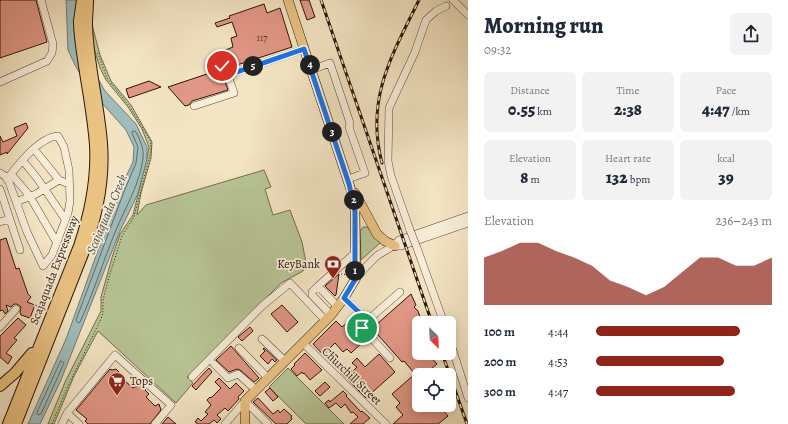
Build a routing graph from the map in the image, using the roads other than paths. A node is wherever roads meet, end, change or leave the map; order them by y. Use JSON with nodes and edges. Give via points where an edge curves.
{"nodes":[{"id":1,"x":41,"y":0,"type":"edge"},
{"id":2,"x":82,"y":0,"type":"edge"},
{"id":3,"x":88,"y":0,"type":"edge"},
{"id":4,"x":288,"y":0,"type":"edge"},
{"id":5,"x":453,"y":0,"type":"edge"},
{"id":6,"x":447,"y":5,"type":"edge"},
{"id":7,"x":468,"y":15,"type":"edge"},
{"id":8,"x":304,"y":49,"type":"junction"},
{"id":9,"x":222,"y":66,"type":"dead end"},
{"id":10,"x":311,"y":70,"type":"junction"},
{"id":11,"x":228,"y":75,"type":"junction"},
{"id":12,"x":0,"y":82,"type":"edge"},
{"id":13,"x":194,"y":106,"type":"dead end"},
{"id":14,"x":98,"y":146,"type":"junction"},
{"id":15,"x":34,"y":149,"type":"junction"},
{"id":16,"x":23,"y":161,"type":"junction"},
{"id":17,"x":0,"y":173,"type":"edge"},
{"id":18,"x":9,"y":176,"type":"junction"},
{"id":19,"x":60,"y":180,"type":"junction"},
{"id":20,"x":348,"y":181,"type":"junction"},
{"id":21,"x":69,"y":184,"type":"junction"},
{"id":22,"x":0,"y":189,"type":"edge"},
{"id":23,"x":44,"y":189,"type":"junction"},
{"id":24,"x":30,"y":196,"type":"junction"},
{"id":25,"x":16,"y":202,"type":"junction"},
{"id":26,"x":468,"y":216,"type":"edge"},
{"id":27,"x":10,"y":219,"type":"junction"},
{"id":28,"x":66,"y":219,"type":"junction"},
{"id":29,"x":0,"y":222,"type":"edge"},
{"id":30,"x":468,"y":223,"type":"edge"},
{"id":31,"x":56,"y":243,"type":"junction"},
{"id":32,"x":395,"y":246,"type":"junction"},
{"id":33,"x":20,"y":250,"type":"dead end"},
{"id":34,"x":355,"y":253,"type":"junction"},
{"id":35,"x":353,"y":277,"type":"junction"},
{"id":36,"x":318,"y":286,"type":"junction"},
{"id":37,"x":400,"y":292,"type":"dead end"},
{"id":38,"x":344,"y":298,"type":"junction"},
{"id":39,"x":338,"y":307,"type":"junction"},
{"id":40,"x":16,"y":309,"type":"dead end"},
{"id":41,"x":441,"y":316,"type":"edge"},
{"id":42,"x":328,"y":318,"type":"junction"},
{"id":43,"x":366,"y":319,"type":"junction"},
{"id":44,"x":0,"y":327,"type":"edge"},
{"id":45,"x":262,"y":339,"type":"dead end"},
{"id":46,"x":40,"y":342,"type":"junction"},
{"id":47,"x":304,"y":344,"type":"junction"},
{"id":48,"x":239,"y":348,"type":"dead end"},
{"id":49,"x":390,"y":358,"type":"dead end"},
{"id":50,"x":456,"y":360,"type":"edge"},
{"id":51,"x":285,"y":362,"type":"junction"},
{"id":52,"x":214,"y":364,"type":"dead end"},
{"id":53,"x":192,"y":377,"type":"dead end"},
{"id":54,"x":268,"y":378,"type":"junction"},
{"id":55,"x":0,"y":386,"type":"edge"},
{"id":56,"x":256,"y":390,"type":"junction"},
{"id":57,"x":468,"y":398,"type":"edge"},
{"id":58,"x":245,"y":401,"type":"junction"},
{"id":59,"x":67,"y":413,"type":"junction"},
{"id":60,"x":228,"y":423,"type":"edge"},
{"id":61,"x":8,"y":424,"type":"edge"},
{"id":62,"x":16,"y":424,"type":"edge"},
{"id":63,"x":62,"y":424,"type":"edge"},
{"id":64,"x":80,"y":424,"type":"edge"},
{"id":65,"x":155,"y":424,"type":"edge"},
{"id":66,"x":245,"y":424,"type":"edge"},
{"id":67,"x":268,"y":424,"type":"edge"},
{"id":68,"x":386,"y":424,"type":"edge"}],
"edges":[{"from":1,"to":12,"type":"street","via":[[53,44],[52,53],[47,61]]},
{"from":2,"to":14,"type":"highway","name":"Scajaquada Expressway","via":[[79,21],[81,46]]},
{"from":3,"to":14,"type":"highway","name":"Scajaquada Expressway","via":[[87,25]]},
{"from":4,"to":8,"type":"main road"},
{"from":5,"to":7,"type":"street"},
{"from":6,"to":41,"type":"street","bridge":true,"via":[[426,20],[415,52],[389,108],[388,161]]},
{"from":8,"to":10,"type":"main road"},
{"from":8,"to":11,"type":"street"},
{"from":9,"to":11,"type":"street"},
{"from":10,"to":20,"type":"main road"},
{"from":10,"to":20,"type":"street","via":[[330,63],[365,173]]},
{"from":11,"to":13,"type":"street","via":[[234,93]]},
{"from":14,"to":46,"type":"highway","name":"Scajaquada Expressway","via":[[88,218]]},
{"from":14,"to":62,"type":"highway","name":"Scajaquada Expressway","via":[[101,187],[93,227]]},
{"from":15,"to":16,"type":"street"},
{"from":15,"to":19,"type":"street"},
{"from":15,"to":21,"type":"street","via":[[50,136],[60,138],[69,170]]},
{"from":16,"to":18,"type":"street"},
{"from":16,"to":23,"type":"street"},
{"from":17,"to":18,"type":"street"},
{"from":18,"to":24,"type":"street"},
{"from":18,"to":25,"type":"street"},
{"from":19,"to":21,"type":"street"},
{"from":19,"to":23,"type":"street"},
{"from":20,"to":32,"type":"main road","via":[[377,234]]},
{"from":20,"to":34,"type":"main road","via":[[355,211]]},
{"from":21,"to":28,"type":"street","via":[[70,201]]},
{"from":22,"to":27,"type":"street"},
{"from":23,"to":24,"type":"street"},
{"from":23,"to":28,"type":"street"},
{"from":24,"to":25,"type":"street"},
{"from":24,"to":31,"type":"street"},
{"from":25,"to":31,"type":"street","via":[[43,266],[52,255]]},
{"from":26,"to":32,"type":"street","via":[[399,240]]},
{"from":27,"to":29,"type":"street"},
{"from":27,"to":33,"type":"street"},
{"from":28,"to":31,"type":"street"},
{"from":30,"to":32,"type":"street"},
{"from":32,"to":35,"type":"street","via":[[379,255]]},
{"from":34,"to":35,"type":"main road"},
{"from":34,"to":36,"type":"street"},
{"from":35,"to":38,"type":"main road"},
{"from":36,"to":39,"type":"street"},
{"from":36,"to":42,"type":"street","via":[[312,295]]},
{"from":37,"to":43,"type":"street","via":[[369,320]]},
{"from":38,"to":39,"type":"main road"},
{"from":38,"to":43,"type":"street"},
{"from":39,"to":42,"type":"main road"},
{"from":40,"to":44,"type":"street"},
{"from":42,"to":47,"type":"main road"},
{"from":42,"to":53,"type":"street","via":[[290,283],[262,306]]},
{"from":43,"to":49,"type":"street","via":[[363,329]]},
{"from":45,"to":51,"type":"street"},
{"from":46,"to":55,"type":"highway","via":[[22,365]]},
{"from":46,"to":61,"type":"highway","name":"Scajaquada Expressway"},
{"from":47,"to":51,"type":"main road"},
{"from":47,"to":68,"type":"street","name":"Churchill Street"},
{"from":48,"to":54,"type":"street"},
{"from":50,"to":57,"type":"street"},
{"from":51,"to":54,"type":"main road"},
{"from":52,"to":56,"type":"street","via":[[228,378],[238,374]]},
{"from":54,"to":56,"type":"main road"},
{"from":56,"to":58,"type":"main road"},
{"from":58,"to":60,"type":"street"},
{"from":58,"to":66,"type":"main road"},
{"from":58,"to":67,"type":"street"},
{"from":59,"to":63,"type":"street"},
{"from":59,"to":64,"type":"street"},
{"from":59,"to":65,"type":"street","via":[[115,355],[172,405]]}]}
